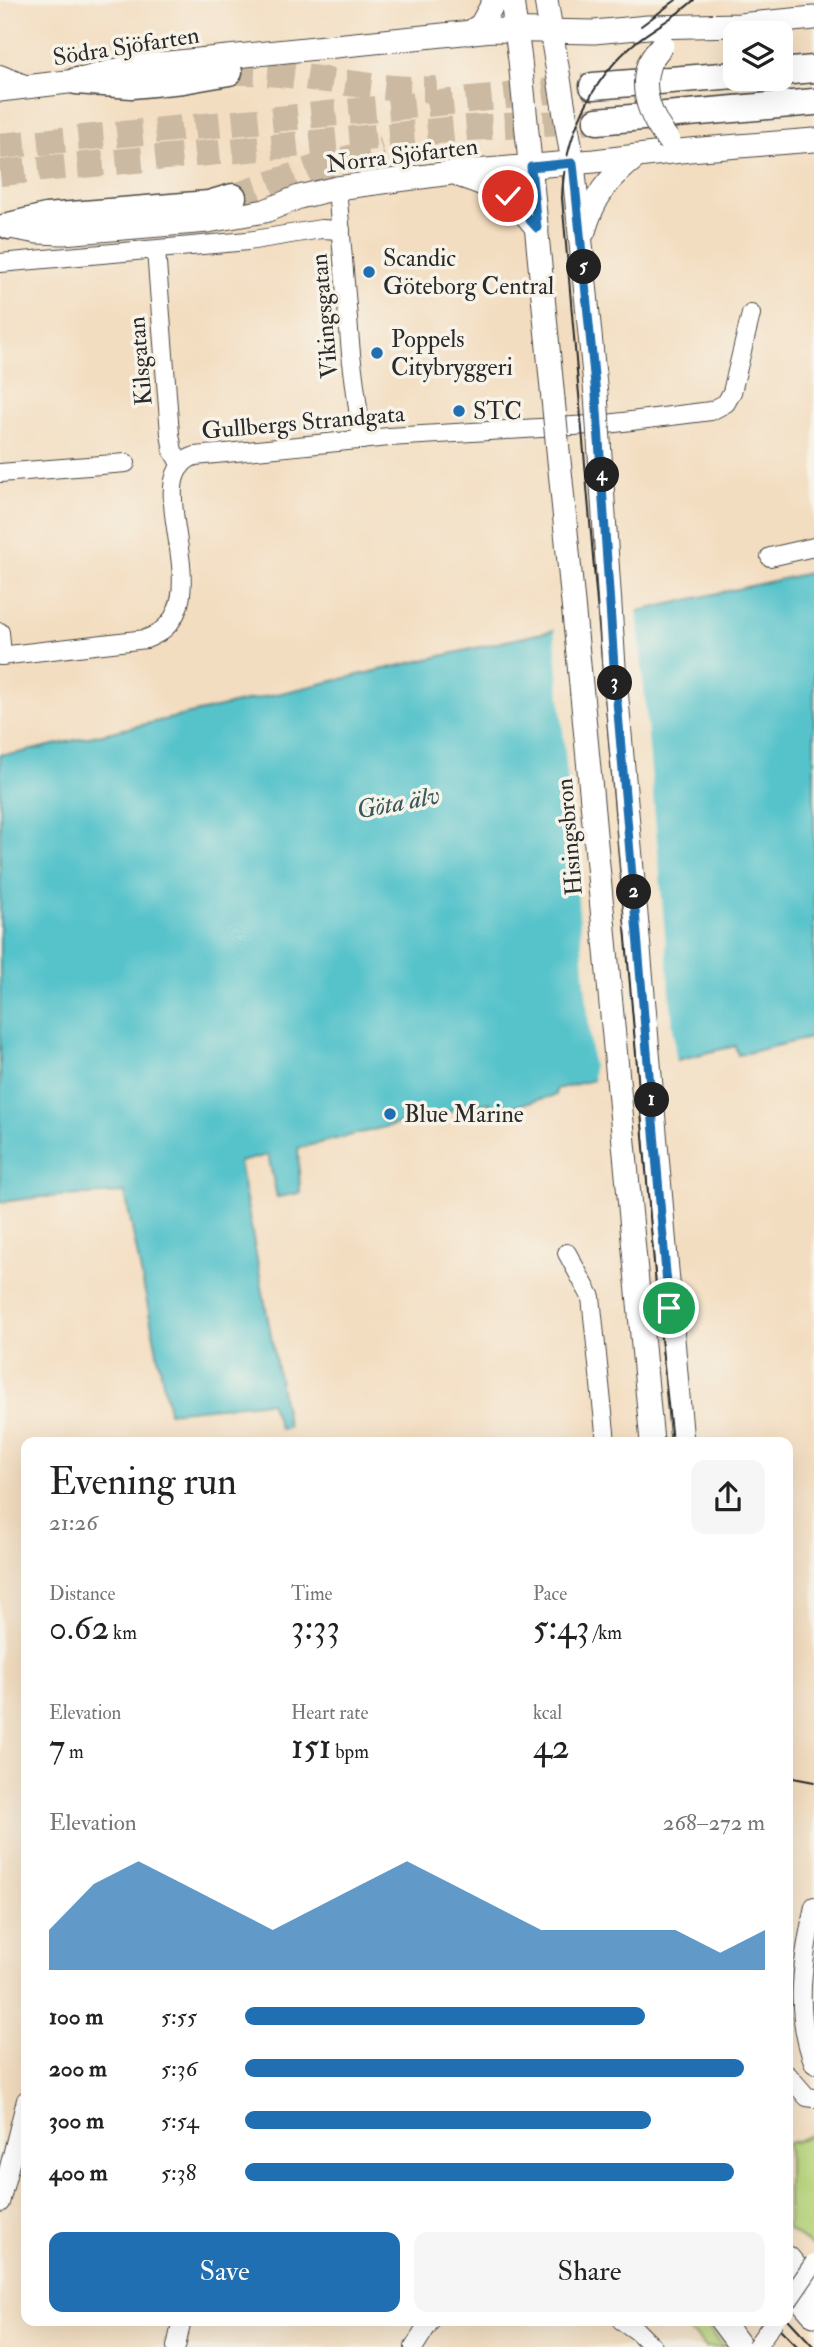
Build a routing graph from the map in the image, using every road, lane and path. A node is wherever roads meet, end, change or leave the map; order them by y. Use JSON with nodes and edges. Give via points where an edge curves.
{"nodes":[{"id":1,"x":495,"y":0,"type":"edge"},
{"id":2,"x":512,"y":0,"type":"edge"},
{"id":3,"x":546,"y":0,"type":"edge"},
{"id":4,"x":804,"y":13,"type":"edge"},
{"id":5,"x":698,"y":28,"type":"junction"},
{"id":6,"x":516,"y":29,"type":"junction"},
{"id":7,"x":553,"y":32,"type":"junction"},
{"id":8,"x":469,"y":33,"type":"junction"},
{"id":9,"x":814,"y":69,"type":"edge"},
{"id":10,"x":793,"y":71,"type":"edge"},
{"id":11,"x":229,"y":72,"type":"tunnel mouth"},
{"id":12,"x":0,"y":74,"type":"edge"},
{"id":13,"x":723,"y":76,"type":"edge"},
{"id":14,"x":76,"y":81,"type":"junction"},
{"id":15,"x":30,"y":86,"type":"junction"},
{"id":16,"x":593,"y":86,"type":"tunnel mouth"},
{"id":17,"x":0,"y":90,"type":"edge"},
{"id":18,"x":814,"y":102,"type":"edge"},
{"id":19,"x":597,"y":121,"type":"tunnel mouth"},
{"id":20,"x":814,"y":140,"type":"edge"},
{"id":21,"x":679,"y":145,"type":"junction"},
{"id":22,"x":636,"y":157,"type":"junction"},
{"id":23,"x":573,"y":163,"type":"junction"},
{"id":24,"x":531,"y":167,"type":"junction"},
{"id":25,"x":451,"y":173,"type":"junction"},
{"id":26,"x":337,"y":188,"type":"junction"},
{"id":27,"x":233,"y":197,"type":"tunnel mouth"},
{"id":28,"x":4,"y":226,"type":"edge"},
{"id":29,"x":537,"y":228,"type":"junction"},
{"id":30,"x":341,"y":230,"type":"junction"},
{"id":31,"x":581,"y":240,"type":"junction"},
{"id":32,"x":156,"y":250,"type":"junction"},
{"id":33,"x":0,"y":263,"type":"edge"},
{"id":34,"x":751,"y":314,"type":"dead end"},
{"id":35,"x":362,"y":440,"type":"junction"},
{"id":36,"x":126,"y":463,"type":"dead end"},
{"id":37,"x":181,"y":466,"type":"junction"},
{"id":38,"x":0,"y":473,"type":"edge"},
{"id":39,"x":814,"y":547,"type":"edge"},
{"id":40,"x":770,"y":557,"type":"dead end"},
{"id":41,"x":0,"y":632,"type":"edge"},
{"id":42,"x":1,"y":656,"type":"edge"},
{"id":43,"x":567,"y":1253,"type":"dead end"},
{"id":44,"x":605,"y":1437,"type":"edge"},
{"id":45,"x":652,"y":1437,"type":"edge"},
{"id":46,"x":682,"y":1437,"type":"edge"},
{"id":47,"x":814,"y":1906,"type":"edge"},
{"id":48,"x":814,"y":2064,"type":"edge"},
{"id":49,"x":793,"y":2081,"type":"edge"},
{"id":50,"x":814,"y":2098,"type":"edge"},
{"id":51,"x":21,"y":2115,"type":"edge"},
{"id":52,"x":4,"y":2168,"type":"edge"},
{"id":53,"x":0,"y":2203,"type":"edge"},
{"id":54,"x":814,"y":2263,"type":"edge"},
{"id":55,"x":793,"y":2264,"type":"edge"},
{"id":56,"x":814,"y":2289,"type":"edge"},
{"id":57,"x":793,"y":2291,"type":"edge"},
{"id":58,"x":793,"y":2294,"type":"edge"},
{"id":59,"x":814,"y":2315,"type":"edge"},
{"id":60,"x":181,"y":2326,"type":"edge"},
{"id":61,"x":427,"y":2326,"type":"edge"},
{"id":62,"x":630,"y":2326,"type":"edge"},
{"id":63,"x":725,"y":2326,"type":"edge"},
{"id":64,"x":771,"y":2326,"type":"edge"},
{"id":65,"x":176,"y":2347,"type":"edge"},
{"id":66,"x":414,"y":2347,"type":"edge"},
{"id":67,"x":653,"y":2347,"type":"edge"},
{"id":68,"x":741,"y":2347,"type":"edge"},
{"id":69,"x":757,"y":2347,"type":"edge"}],
"edges":[{"from":1,"to":8,"type":"main road","via":[[481,25]]},
{"from":2,"to":6,"type":"main road","name":"Hisingsbron"},
{"from":3,"to":7,"type":"main road"},
{"from":4,"to":5,"type":"main road","name":"Södra Sjöfarten"},
{"from":5,"to":7,"type":"main road","name":"Södra Sjöfarten"},
{"from":5,"to":21,"type":"main road","name":"Södra Sjöfarten","bridge":true,"via":[[670,39],[649,64],[649,108],[658,126]]},
{"from":6,"to":7,"type":"main road","name":"Södra Sjöfarten"},
{"from":6,"to":8,"type":"main road","name":"Södra Sjöfarten"},
{"from":6,"to":24,"type":"main road","name":"Hisingsbron"},
{"from":7,"to":23,"type":"main road"},
{"from":8,"to":14,"type":"main road","name":"Södra Sjöfarten","via":[[129,67]]},
{"from":9,"to":10,"type":"highway"},
{"from":11,"to":14,"type":"highway","via":[[132,85]]},
{"from":12,"to":15,"type":"street"},
{"from":13,"to":16,"type":"highway"},
{"from":14,"to":15,"type":"main road","name":"Södra Sjöfarten"},
{"from":15,"to":17,"type":"main road","name":"Södra Sjöfarten"},
{"from":18,"to":19,"type":"highway"},
{"from":20,"to":21,"type":"main road","name":"Norra Sjöfarten"},
{"from":21,"to":22,"type":"main road","name":"Norra Sjöfarten"},
{"from":22,"to":23,"type":"main road","name":"Norra Sjöfarten"},
{"from":22,"to":31,"type":"main road","via":[[597,197]]},
{"from":23,"to":24,"type":"main road","name":"Norra Sjöfarten"},
{"from":23,"to":31,"type":"main road"},
{"from":24,"to":25,"type":"main road","name":"Norra Sjöfarten"},
{"from":24,"to":29,"type":"main road","name":"Hisingsbron"},
{"from":25,"to":26,"type":"main road","name":"Norra Sjöfarten"},
{"from":25,"to":29,"type":"main road","via":[[506,194]]},
{"from":26,"to":28,"type":"main road","name":"Norra Sjöfarten","via":[[265,211],[208,221],[63,233]]},
{"from":26,"to":30,"type":"street","name":"Vikingsgatan"},
{"from":27,"to":28,"type":"highway","via":[[209,204],[46,217]]},
{"from":29,"to":45,"type":"main road","name":"Hisingsbron","bridge":true},
{"from":30,"to":32,"type":"street"},
{"from":30,"to":35,"type":"street","name":"Vikingsgatan"},
{"from":31,"to":46,"type":"main road","bridge":true},
{"from":32,"to":33,"type":"street"},
{"from":32,"to":37,"type":"street","name":"Kilsgatan","via":[[170,434]]},
{"from":34,"to":35,"type":"street","name":"Gullbergs Strandgata","via":[[735,383],[726,403],[711,411],[607,424]]},
{"from":35,"to":37,"type":"street","name":"Gullbergs Strandgata","via":[[195,456]]},
{"from":36,"to":38,"type":"street"},
{"from":37,"to":42,"type":"street","name":"Gullbergs Strandgata","via":[[174,498],[182,587],[173,622],[146,639]]},
{"from":39,"to":40,"type":"street"},
{"from":41,"to":42,"type":"street"},
{"from":43,"to":44,"type":"street","via":[[591,1297]]},
{"from":47,"to":48,"type":"street","via":[[801,1998],[805,2040]]},
{"from":49,"to":50,"type":"street","via":[[807,2097]]},
{"from":51,"to":52,"type":"street"},
{"from":52,"to":53,"type":"street"},
{"from":54,"to":58,"type":"street","bridge":true},
{"from":55,"to":56,"type":"main road"},
{"from":57,"to":59,"type":"main road"},
{"from":60,"to":65,"type":"street"},
{"from":61,"to":66,"type":"street"},
{"from":62,"to":67,"type":"street"},
{"from":63,"to":68,"type":"main road"},
{"from":64,"to":69,"type":"street","bridge":true}]}
